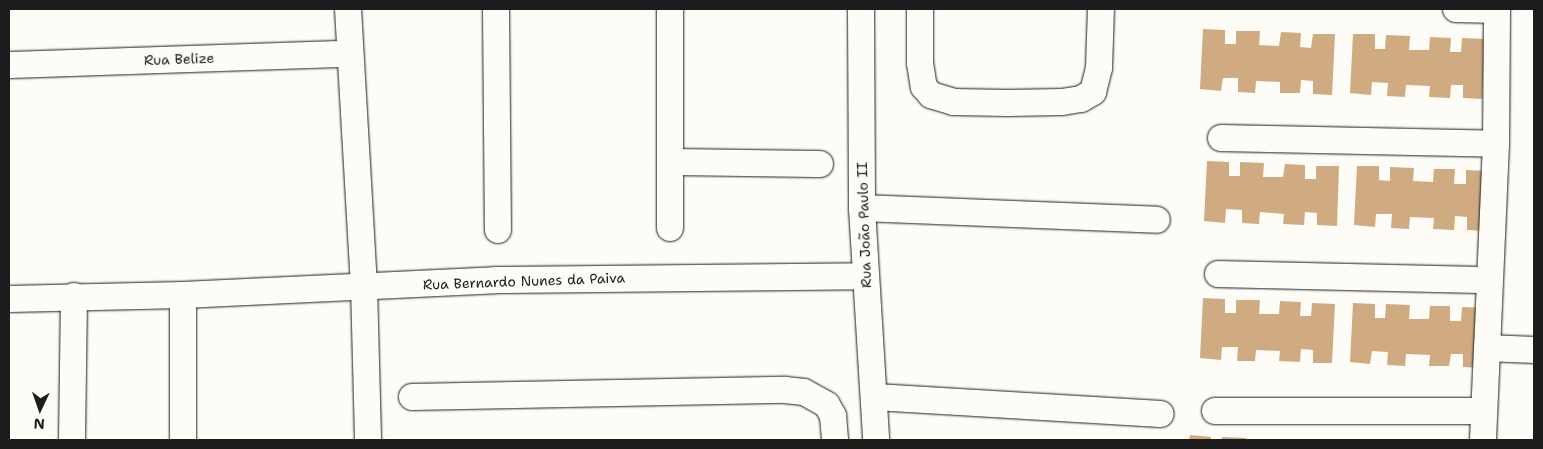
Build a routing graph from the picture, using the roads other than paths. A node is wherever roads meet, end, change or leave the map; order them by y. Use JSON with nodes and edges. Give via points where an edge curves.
{"nodes":[{"id":1,"x":348,"y":9,"type":"edge"},
{"id":2,"x":496,"y":9,"type":"edge"},
{"id":3,"x":670,"y":9,"type":"edge"},
{"id":4,"x":861,"y":9,"type":"edge"},
{"id":5,"x":920,"y":9,"type":"edge"},
{"id":6,"x":1101,"y":9,"type":"edge"},
{"id":7,"x":1456,"y":9,"type":"edge"},
{"id":8,"x":1497,"y":9,"type":"edge"},
{"id":9,"x":349,"y":54,"type":"junction"},
{"id":10,"x":9,"y":64,"type":"edge"},
{"id":11,"x":1221,"y":138,"type":"dead end"},
{"id":12,"x":1496,"y":144,"type":"junction"},
{"id":13,"x":670,"y":162,"type":"junction"},
{"id":14,"x":820,"y":164,"type":"dead end"},
{"id":15,"x":862,"y":208,"type":"junction"},
{"id":16,"x":1157,"y":220,"type":"dead end"},
{"id":17,"x":670,"y":228,"type":"dead end"},
{"id":18,"x":498,"y":230,"type":"dead end"},
{"id":19,"x":1218,"y":274,"type":"dead end"},
{"id":20,"x":866,"y":276,"type":"junction"},
{"id":21,"x":1489,"y":280,"type":"junction"},
{"id":22,"x":364,"y":286,"type":"junction"},
{"id":23,"x":74,"y":296,"type":"junction"},
{"id":24,"x":183,"y":296,"type":"junction"},
{"id":25,"x":9,"y":299,"type":"edge"},
{"id":26,"x":1487,"y":348,"type":"junction"},
{"id":27,"x":1534,"y":350,"type":"edge"},
{"id":28,"x":412,"y":397,"type":"dead end"},
{"id":29,"x":875,"y":397,"type":"junction"},
{"id":30,"x":1484,"y":411,"type":"junction"},
{"id":31,"x":1216,"y":412,"type":"dead end"},
{"id":32,"x":1160,"y":414,"type":"dead end"},
{"id":33,"x":72,"y":440,"type":"edge"},
{"id":34,"x":183,"y":440,"type":"edge"},
{"id":35,"x":368,"y":440,"type":"edge"},
{"id":36,"x":835,"y":440,"type":"edge"},
{"id":37,"x":876,"y":440,"type":"edge"},
{"id":38,"x":1483,"y":440,"type":"edge"}],
"edges":[{"from":1,"to":9,"type":"street"},
{"from":2,"to":18,"type":"street"},
{"from":3,"to":13,"type":"street"},
{"from":4,"to":15,"type":"street","name":"Rua João Paulo II"},
{"from":5,"to":6,"type":"street","via":[[920,63],[924,87],[931,95],[954,102],[999,103],[1062,102],[1081,99],[1092,92],[1099,68]]},
{"from":7,"to":8,"type":"street"},
{"from":8,"to":12,"type":"street"},
{"from":9,"to":10,"type":"street","name":"Rua Belize"},
{"from":9,"to":22,"type":"street"},
{"from":11,"to":12,"type":"street"},
{"from":12,"to":21,"type":"street"},
{"from":13,"to":14,"type":"street"},
{"from":13,"to":17,"type":"street"},
{"from":15,"to":16,"type":"street"},
{"from":15,"to":20,"type":"street","name":"Rua João Paulo II"},
{"from":19,"to":21,"type":"street"},
{"from":20,"to":22,"type":"street","name":"Rua Bernardo Nunes da Paiva","via":[[496,280]]},
{"from":20,"to":29,"type":"street","name":"Rua João Paulo II"},
{"from":21,"to":26,"type":"street"},
{"from":22,"to":24,"type":"street","name":"Rua Bernardo Nunes da Paiva"},
{"from":22,"to":35,"type":"street"},
{"from":23,"to":24,"type":"street","name":"Rua Bernardo Nunes da Paiva"},
{"from":23,"to":25,"type":"street","name":"Rua Bernardo Nunes da Paiva"},
{"from":23,"to":33,"type":"street"},
{"from":24,"to":34,"type":"street"},
{"from":26,"to":27,"type":"street"},
{"from":26,"to":30,"type":"street"},
{"from":28,"to":36,"type":"street","via":[[785,390],[804,392],[827,405],[833,416]]},
{"from":29,"to":32,"type":"street"},
{"from":29,"to":37,"type":"street","name":"Rua João Paulo II"},
{"from":30,"to":31,"type":"street"},
{"from":30,"to":38,"type":"street"}]}
